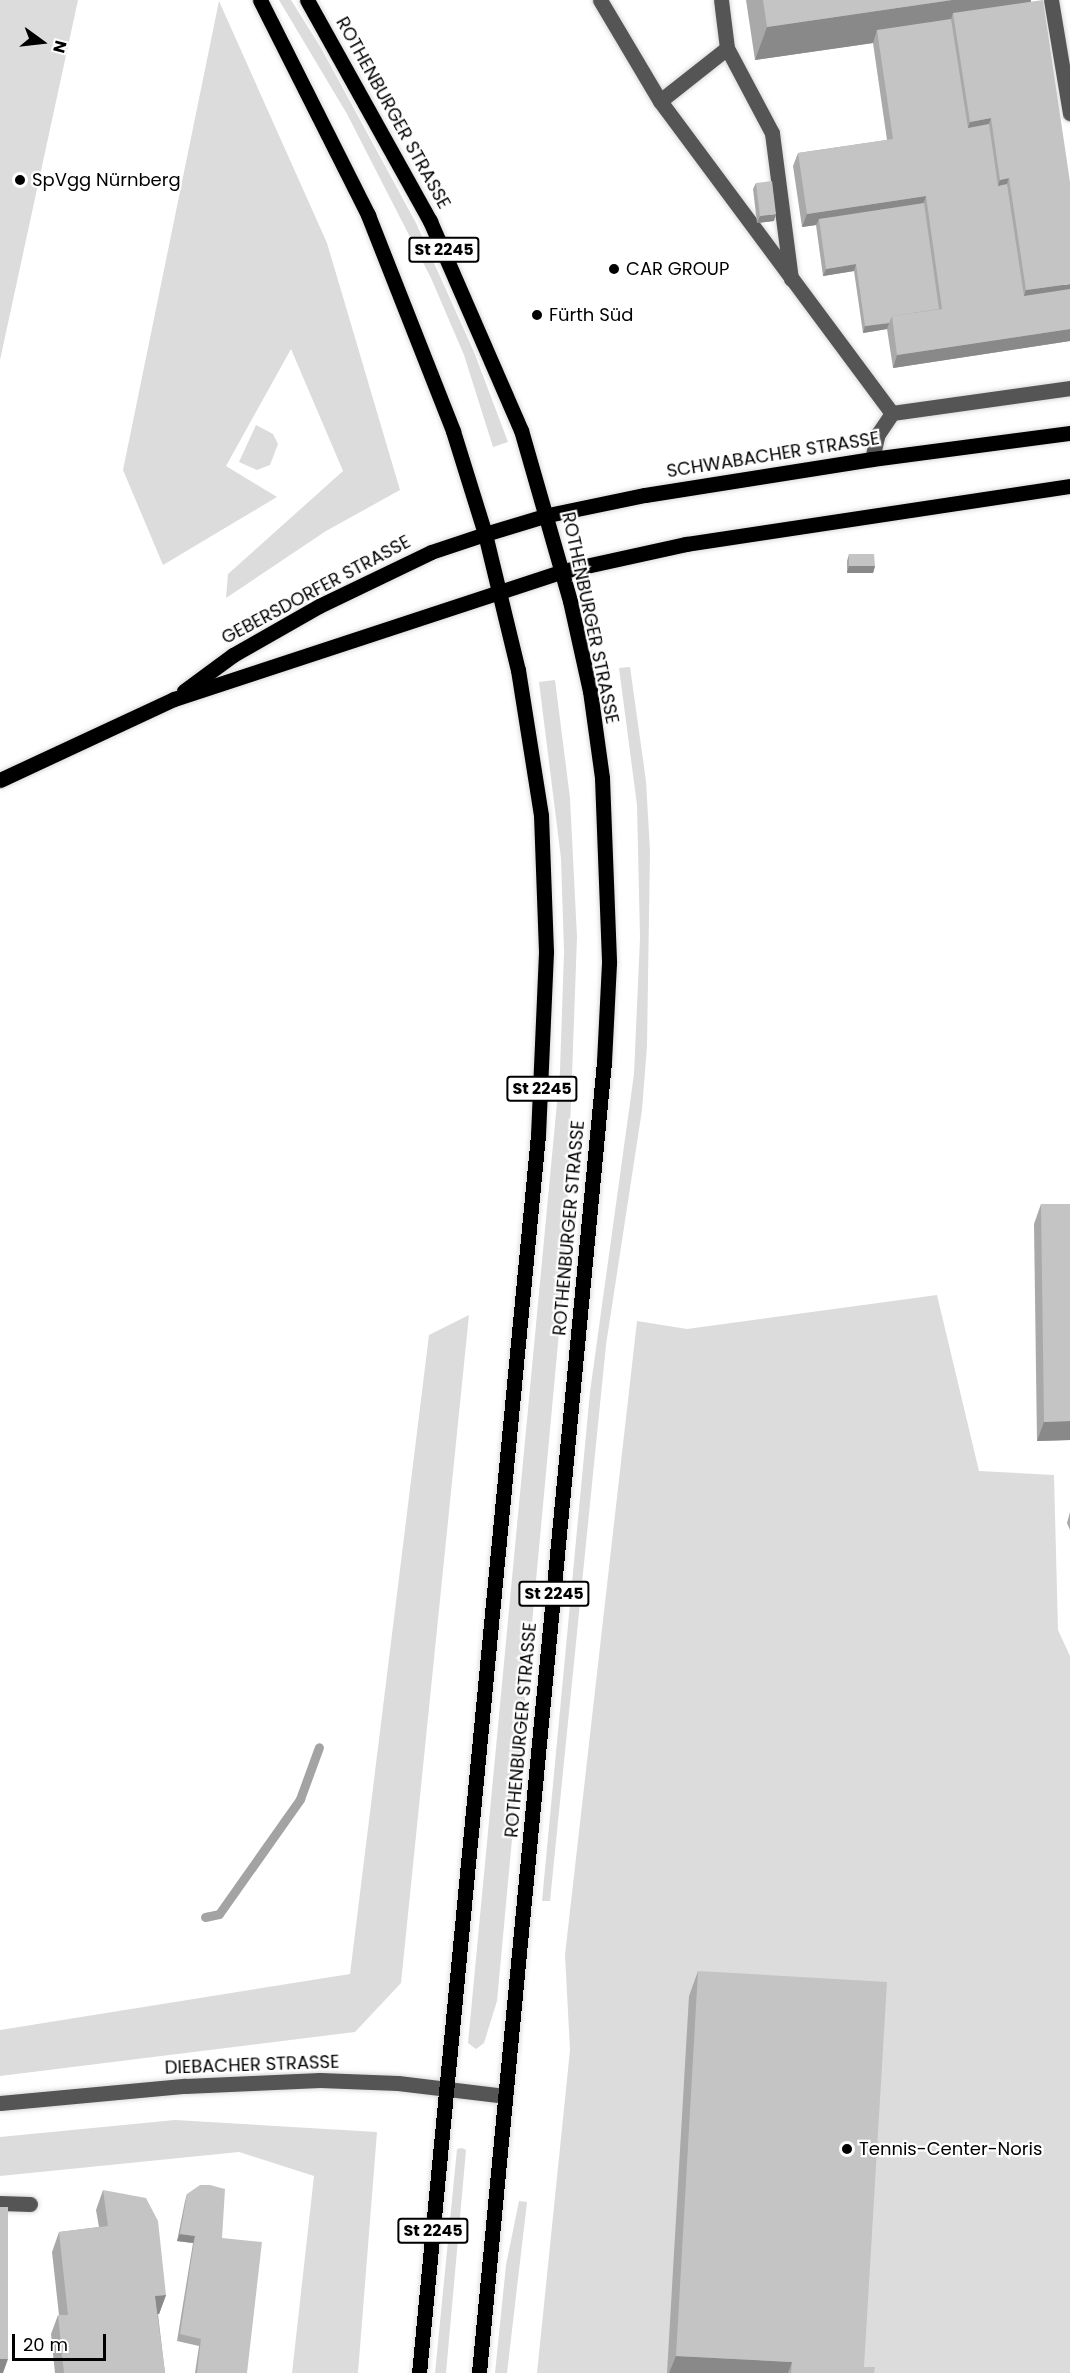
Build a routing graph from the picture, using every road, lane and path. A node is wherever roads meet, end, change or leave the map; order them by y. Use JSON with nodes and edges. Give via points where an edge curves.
{"nodes":[{"id":1,"x":260,"y":0,"type":"edge"},
{"id":2,"x":307,"y":0,"type":"edge"},
{"id":3,"x":600,"y":0,"type":"edge"},
{"id":4,"x":721,"y":0,"type":"edge"},
{"id":5,"x":1050,"y":0,"type":"edge"},
{"id":6,"x":727,"y":48,"type":"junction"},
{"id":7,"x":660,"y":101,"type":"junction"},
{"id":8,"x":1070,"y":113,"type":"edge"},
{"id":9,"x":791,"y":279,"type":"junction"},
{"id":10,"x":1070,"y":388,"type":"edge"},
{"id":11,"x":892,"y":412,"type":"junction"},
{"id":12,"x":1070,"y":434,"type":"edge"},
{"id":13,"x":872,"y":459,"type":"junction"},
{"id":14,"x":1070,"y":486,"type":"edge"},
{"id":15,"x":548,"y":515,"type":"junction"},
{"id":16,"x":485,"y":534,"type":"junction"},
{"id":17,"x":563,"y":571,"type":"junction"},
{"id":18,"x":500,"y":591,"type":"junction"},
{"id":19,"x":174,"y":699,"type":"junction"},
{"id":20,"x":0,"y":780,"type":"edge"},
{"id":21,"x":447,"y":2089,"type":"junction"},
{"id":22,"x":506,"y":2096,"type":"junction"},
{"id":23,"x":0,"y":2103,"type":"edge"},
{"id":24,"x":0,"y":2203,"type":"edge"},
{"id":25,"x":30,"y":2204,"type":"dead end"},
{"id":26,"x":419,"y":2373,"type":"edge"},
{"id":27,"x":479,"y":2373,"type":"edge"}],
"edges":[{"from":1,"to":16,"type":"main road","number":"St 2245","via":[[338,151],[405,300],[453,431]]},
{"from":2,"to":15,"type":"main road","name":"ROTHENBURGER STRASSE","number":"St 2245","via":[[396,154],[454,271],[500,375]]},
{"from":3,"to":7,"type":"street"},
{"from":4,"to":6,"type":"street"},
{"from":5,"to":8,"type":"street"},
{"from":6,"to":7,"type":"street"},
{"from":6,"to":9,"type":"street","via":[[772,133]]},
{"from":7,"to":9,"type":"street"},
{"from":9,"to":11,"type":"street"},
{"from":10,"to":11,"type":"street"},
{"from":11,"to":13,"type":"street","via":[[878,434]]},
{"from":12,"to":13,"type":"main road","name":"SCHWABACHER STRASSE"},
{"from":13,"to":15,"type":"main road","name":"SCHWABACHER STRASSE"},
{"from":14,"to":17,"type":"main road","via":[[686,544]]},
{"from":15,"to":16,"type":"main road","name":"SCHWABACHER STRASSE"},
{"from":15,"to":17,"type":"main road","name":"ROTHENBURGER STRASSE","number":"St 2245"},
{"from":16,"to":18,"type":"main road","number":"St 2245"},
{"from":16,"to":19,"type":"main road","name":"GEBERSDORFER STRASSE","via":[[431,552],[319,606],[233,654]]},
{"from":17,"to":18,"type":"main road"},
{"from":17,"to":22,"type":"main road","name":"ROTHENBURGER STRASSE","number":"St 2245","via":[[590,691],[602,778],[608,997]]},
{"from":18,"to":19,"type":"main road","name":"GEBERSDORFER STRASSE"},
{"from":18,"to":21,"type":"main road","number":"St 2245","via":[[524,698],[541,815],[544,1032],[532,1209]]},
{"from":19,"to":20,"type":"main road","name":"GEBERSDORFER STRASSE"},
{"from":21,"to":22,"type":"street","name":"DIEBACHER STRASSE"},
{"from":21,"to":23,"type":"street","name":"DIEBACHER STRASSE","via":[[359,2081],[242,2082]]},
{"from":21,"to":26,"type":"main road","number":"St 2245"},
{"from":22,"to":27,"type":"main road","name":"ROTHENBURGER STRASSE","number":"St 2245"},
{"from":24,"to":25,"type":"street"}]}
